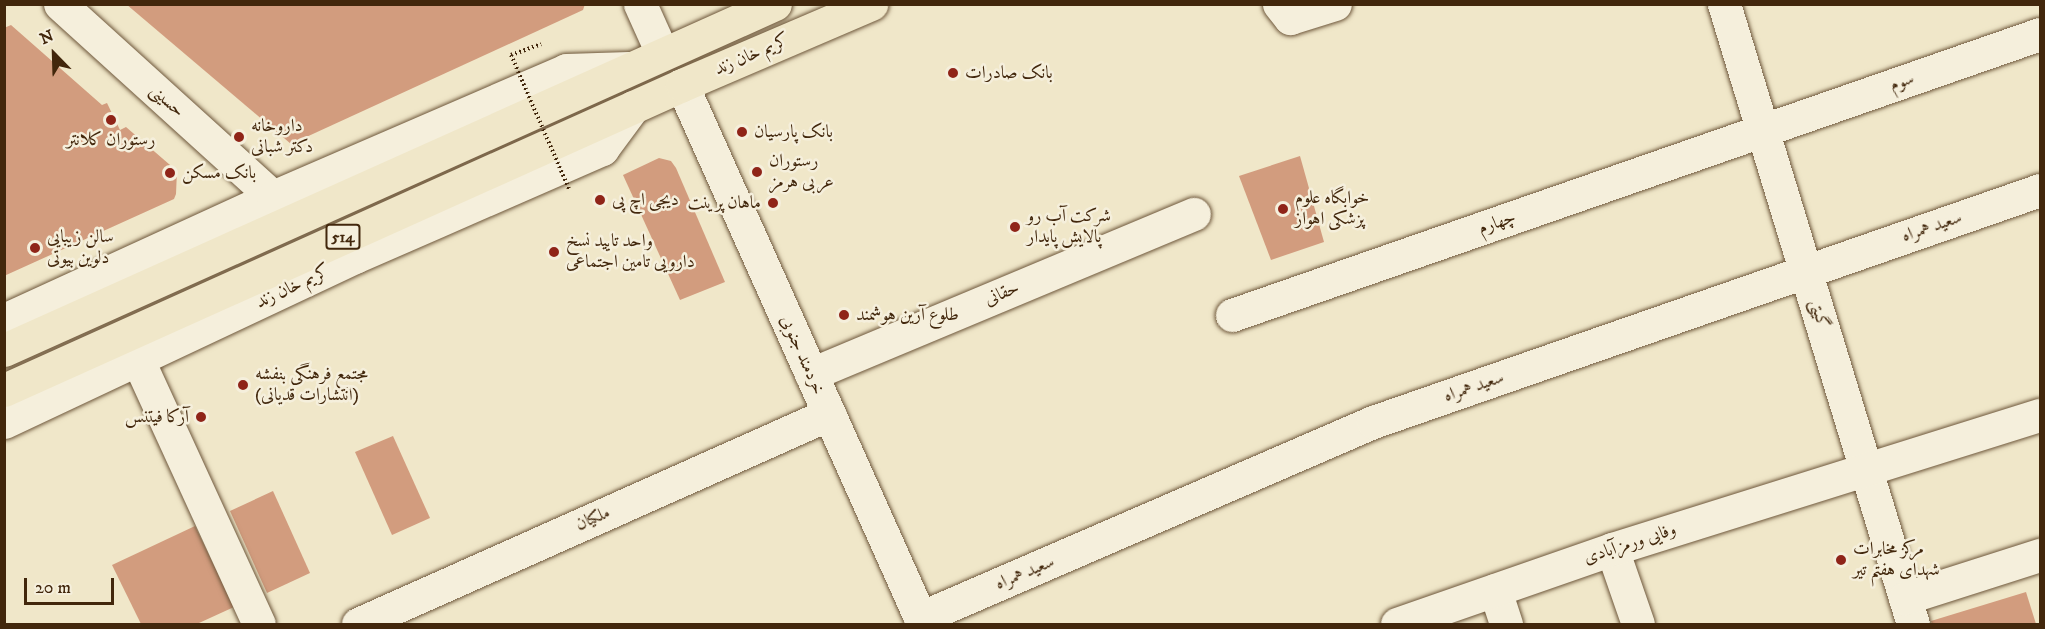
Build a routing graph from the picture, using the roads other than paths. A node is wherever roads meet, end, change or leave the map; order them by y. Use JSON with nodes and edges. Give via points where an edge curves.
{"nodes":[{"id":1,"x":60,"y":4,"type":"edge"},
{"id":2,"x":640,"y":4,"type":"edge"},
{"id":3,"x":775,"y":4,"type":"edge"},
{"id":4,"x":871,"y":4,"type":"edge"},
{"id":5,"x":1279,"y":4,"type":"edge"},
{"id":6,"x":1335,"y":4,"type":"edge"},
{"id":7,"x":1724,"y":4,"type":"edge"},
{"id":8,"x":2040,"y":34,"type":"edge"},
{"id":9,"x":662,"y":53,"type":"junction"},
{"id":10,"x":629,"y":68,"type":"junction"},
{"id":11,"x":682,"y":84,"type":"junction"},
{"id":12,"x":633,"y":107,"type":"junction"},
{"id":13,"x":1762,"y":130,"type":"junction"},
{"id":14,"x":2040,"y":190,"type":"edge"},
{"id":15,"x":273,"y":196,"type":"junction"},
{"id":16,"x":1194,"y":214,"type":"dead end"},
{"id":17,"x":1805,"y":270,"type":"junction"},
{"id":18,"x":1232,"y":315,"type":"dead end"},
{"id":19,"x":4,"y":320,"type":"edge"},
{"id":20,"x":4,"y":350,"type":"edge"},
{"id":21,"x":138,"y":360,"type":"junction"},
{"id":22,"x":811,"y":374,"type":"junction"},
{"id":23,"x":4,"y":390,"type":"edge"},
{"id":24,"x":829,"y":414,"type":"junction"},
{"id":25,"x":2040,"y":415,"type":"edge"},
{"id":26,"x":4,"y":422,"type":"edge"},
{"id":27,"x":1866,"y":471,"type":"junction"},
{"id":28,"x":1612,"y":549,"type":"junction"},
{"id":29,"x":2040,"y":555,"type":"edge"},
{"id":30,"x":1495,"y":590,"type":"junction"},
{"id":31,"x":1909,"y":611,"type":"edge"},
{"id":32,"x":921,"y":621,"type":"edge"},
{"id":33,"x":260,"y":624,"type":"edge"},
{"id":34,"x":358,"y":624,"type":"edge"},
{"id":35,"x":1397,"y":624,"type":"edge"},
{"id":36,"x":1506,"y":624,"type":"edge"},
{"id":37,"x":1638,"y":624,"type":"edge"}],
"edges":[{"from":1,"to":15,"type":"street","name":"حسینی"},
{"from":2,"to":9,"type":"street"},
{"from":3,"to":9,"type":"main road","name":"کریم خان زند","number":"514"},
{"from":4,"to":11,"type":"main road","name":"کریم خان زند","number":"514"},
{"from":5,"to":6,"type":"street","via":[[1290,18]]},
{"from":7,"to":13,"type":"street","name":"گیتی"},
{"from":8,"to":13,"type":"street","name":"سوم"},
{"from":9,"to":10,"type":"main road","name":"کریم خان زند","number":"514"},
{"from":10,"to":15,"type":"street","name":"کریم خان زند","via":[[566,70]]},
{"from":10,"to":20,"type":"main road","name":"کریم خان زند","number":"514"},
{"from":11,"to":12,"type":"main road","name":"کریم خان زند","number":"514"},
{"from":11,"to":22,"type":"street","name":"خردمند جنوبی"},
{"from":12,"to":21,"type":"street","name":"کریم خان زند","via":[[602,149],[355,257]]},
{"from":12,"to":23,"type":"main road","name":"کریم خان زند","number":"514"},
{"from":13,"to":17,"type":"street","name":"گیتی"},
{"from":13,"to":18,"type":"street","name":"چهارم"},
{"from":14,"to":17,"type":"street","name":"سعید همراه"},
{"from":15,"to":19,"type":"street","name":"کریم خان زند"},
{"from":16,"to":22,"type":"street","name":"حقانی"},
{"from":17,"to":27,"type":"street","name":"گیتی"},
{"from":17,"to":32,"type":"street","name":"سعید همراه","via":[[1373,422]]},
{"from":21,"to":26,"type":"street","name":"کریم خان زند"},
{"from":21,"to":33,"type":"street"},
{"from":22,"to":24,"type":"street","name":"خردمند جنوبی"},
{"from":24,"to":32,"type":"street","name":"خردمند جنوبی"},
{"from":24,"to":34,"type":"street","name":"ملکیان"},
{"from":25,"to":27,"type":"street","name":"وفایی ورمزآبادی"},
{"from":27,"to":28,"type":"street","name":"وفایی ورمزآبادی"},
{"from":27,"to":31,"type":"street","name":"گیتی"},
{"from":28,"to":30,"type":"street","name":"وفایی ورمزآبادی"},
{"from":28,"to":37,"type":"street"},
{"from":29,"to":31,"type":"street"},
{"from":30,"to":35,"type":"street","name":"وفایی ورمزآبادی"},
{"from":30,"to":36,"type":"street"}]}
